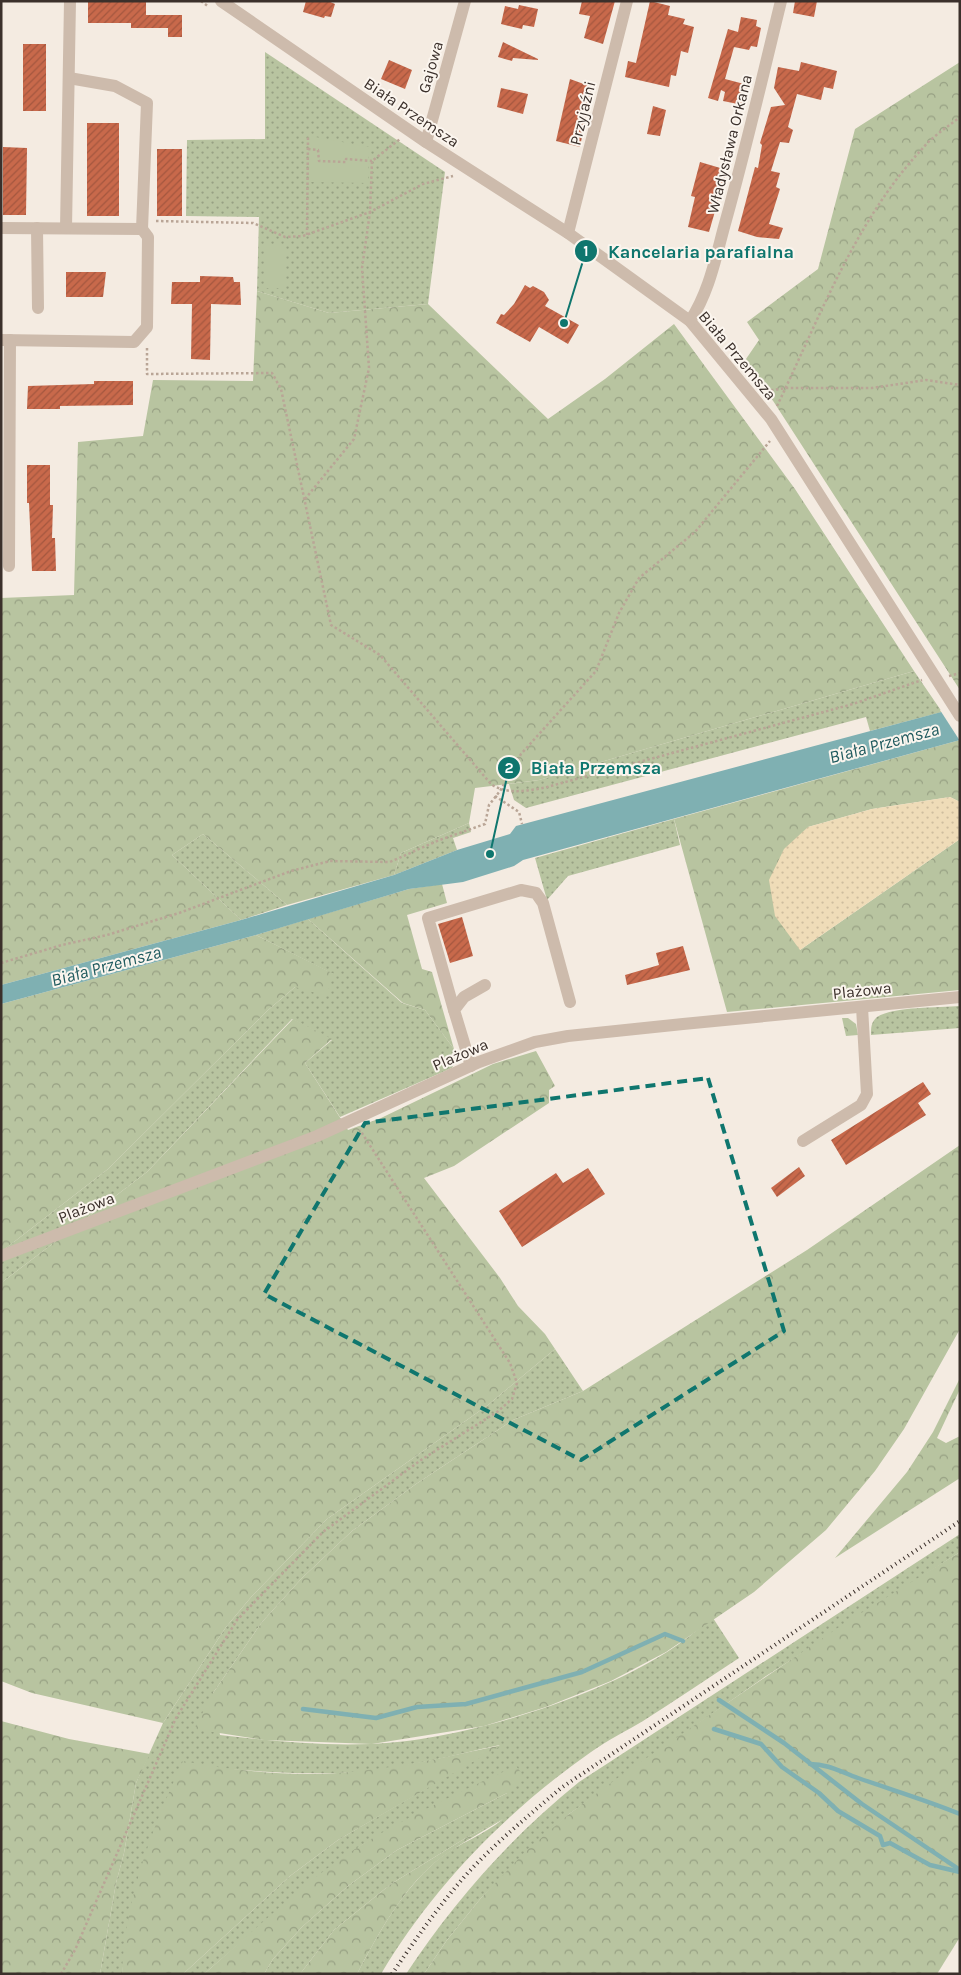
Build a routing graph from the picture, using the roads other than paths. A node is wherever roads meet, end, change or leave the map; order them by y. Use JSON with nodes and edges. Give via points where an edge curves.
{"nodes":[{"id":1,"x":70,"y":1,"type":"edge"},
{"id":2,"x":465,"y":1,"type":"edge"},
{"id":3,"x":627,"y":1,"type":"edge"},
{"id":4,"x":781,"y":1,"type":"edge"},
{"id":5,"x":219,"y":6,"type":"edge"},
{"id":6,"x":69,"y":78,"type":"junction"},
{"id":7,"x":426,"y":142,"type":"junction"},
{"id":8,"x":142,"y":225,"type":"junction"},
{"id":9,"x":1,"y":228,"type":"edge"},
{"id":10,"x":37,"y":228,"type":"junction"},
{"id":11,"x":66,"y":228,"type":"junction"},
{"id":12,"x":568,"y":233,"type":"junction"},
{"id":13,"x":38,"y":308,"type":"dead end"},
{"id":14,"x":690,"y":321,"type":"junction"},
{"id":15,"x":6,"y":340,"type":"edge"},
{"id":16,"x":9,"y":566,"type":"dead end"},
{"id":17,"x":960,"y":716,"type":"edge"},
{"id":18,"x":485,"y":985,"type":"dead end"},
{"id":19,"x":960,"y":997,"type":"edge"},
{"id":20,"x":570,"y":1002,"type":"dead end"},
{"id":21,"x":862,"y":1006,"type":"junction"},
{"id":22,"x":454,"y":1010,"type":"junction"},
{"id":23,"x":471,"y":1066,"type":"junction"},
{"id":24,"x":803,"y":1141,"type":"dead end"},
{"id":25,"x":1,"y":1256,"type":"edge"}],
"edges":[{"from":1,"to":6,"type":"street"},
{"from":2,"to":7,"type":"street","name":"Gajowa"},
{"from":3,"to":12,"type":"street","name":"Przyjaźni"},
{"from":4,"to":14,"type":"street","name":"Władysława Orkana","via":[[709,282]]},
{"from":5,"to":7,"type":"street","name":"Biała Przemsza","via":[[404,134]]},
{"from":6,"to":8,"type":"street","via":[[115,86],[146,103]]},
{"from":6,"to":11,"type":"street"},
{"from":7,"to":12,"type":"street","name":"Biała Przemsza"},
{"from":8,"to":11,"type":"street"},
{"from":8,"to":15,"type":"street","via":[[148,237],[147,327],[134,342]]},
{"from":9,"to":10,"type":"street"},
{"from":10,"to":11,"type":"street"},
{"from":10,"to":13,"type":"street"},
{"from":12,"to":14,"type":"street","name":"Biała Przemsza"},
{"from":14,"to":17,"type":"street","name":"Biała Przemsza","via":[[771,419]]},
{"from":15,"to":16,"type":"street"},
{"from":18,"to":22,"type":"street","via":[[464,997]]},
{"from":19,"to":21,"type":"street","name":"Plażowa"},
{"from":20,"to":22,"type":"street","via":[[543,903],[536,893],[521,890],[428,918]]},
{"from":21,"to":23,"type":"street","name":"Plażowa","via":[[568,1036],[535,1042]]},
{"from":21,"to":24,"type":"street","via":[[867,1094],[861,1104]]},
{"from":22,"to":23,"type":"street"},
{"from":23,"to":25,"type":"street","name":"Plażowa","via":[[317,1136]]}]}
